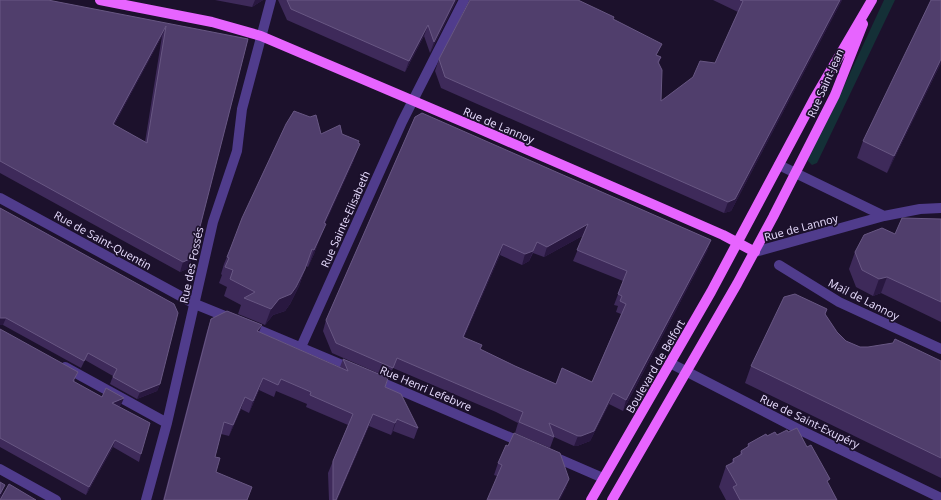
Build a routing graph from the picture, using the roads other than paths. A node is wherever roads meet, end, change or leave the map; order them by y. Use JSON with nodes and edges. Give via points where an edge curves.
{"nodes":[{"id":1,"x":100,"y":0,"type":"edge"},
{"id":2,"x":271,"y":0,"type":"edge"},
{"id":3,"x":464,"y":0,"type":"edge"},
{"id":4,"x":872,"y":0,"type":"edge"},
{"id":5,"x":261,"y":36,"type":"junction"},
{"id":6,"x":412,"y":101,"type":"junction"},
{"id":7,"x":779,"y":165,"type":"junction"},
{"id":8,"x":796,"y":173,"type":"junction"},
{"id":9,"x":0,"y":198,"type":"edge"},
{"id":10,"x":941,"y":208,"type":"edge"},
{"id":11,"x":884,"y":216,"type":"junction"},
{"id":12,"x":738,"y":243,"type":"junction"},
{"id":13,"x":755,"y":252,"type":"junction"},
{"id":14,"x":779,"y":265,"type":"dead end"},
{"id":15,"x":195,"y":304,"type":"junction"},
{"id":16,"x":301,"y":347,"type":"junction"},
{"id":17,"x":941,"y":349,"type":"edge"},
{"id":18,"x":56,"y":362,"type":"edge"},
{"id":19,"x":670,"y":363,"type":"junction"},
{"id":20,"x":686,"y":372,"type":"junction"},
{"id":21,"x":167,"y":423,"type":"junction"},
{"id":22,"x":0,"y":469,"type":"edge"},
{"id":23,"x":603,"y":478,"type":"junction"},
{"id":24,"x":941,"y":498,"type":"edge"},
{"id":25,"x":56,"y":500,"type":"edge"},
{"id":26,"x":146,"y":500,"type":"edge"},
{"id":27,"x":591,"y":500,"type":"edge"},
{"id":28,"x":612,"y":500,"type":"edge"}],
"edges":[{"from":1,"to":5,"type":"main road","name":"Rue de Lannoy","via":[[212,22]]},
{"from":2,"to":5,"type":"street","name":"Rue des Fossés"},
{"from":3,"to":6,"type":"street","name":"Rue Sainte-Elisabeth"},
{"from":4,"to":7,"type":"main road","name":"Rue Saint-Jean","via":[[820,87]]},
{"from":4,"to":8,"type":"main road","name":"Rue Saint-Jean","via":[[835,95]]},
{"from":5,"to":6,"type":"main road","name":"Rue de Lannoy"},
{"from":5,"to":15,"type":"street","name":"Rue des Fossés","via":[[242,108],[237,151],[213,222],[198,280]]},
{"from":6,"to":12,"type":"main road","name":"Rue de Lannoy"},
{"from":6,"to":16,"type":"street","name":"Rue Sainte-Elisabeth"},
{"from":7,"to":8,"type":"street"},
{"from":7,"to":12,"type":"main road","name":"Rue Saint-Jean"},
{"from":8,"to":11,"type":"street","name":"Rue de Lannoy"},
{"from":8,"to":13,"type":"main road","name":"Rue Saint-Jean"},
{"from":9,"to":15,"type":"street","name":"Rue de Saint-Quentin"},
{"from":10,"to":11,"type":"street","name":"Rue de Lannoy"},
{"from":11,"to":13,"type":"street","name":"Rue de Lannoy"},
{"from":12,"to":13,"type":"main road","name":"Rue de Lannoy"},
{"from":12,"to":19,"type":"main road","name":"Boulevard de Belfort"},
{"from":13,"to":20,"type":"main road"},
{"from":14,"to":17,"type":"street","name":"Mail de Lannoy","via":[[839,302]]},
{"from":15,"to":16,"type":"street","name":"Rue Henri Lefebvre"},
{"from":15,"to":21,"type":"street","name":"Rue des Fossés"},
{"from":16,"to":23,"type":"street","name":"Rue Henri Lefebvre"},
{"from":18,"to":21,"type":"street"},
{"from":19,"to":20,"type":"street","name":"Rue de Saint-Exupéry"},
{"from":19,"to":23,"type":"main road","name":"Boulevard de Belfort"},
{"from":20,"to":24,"type":"street","name":"Rue de Saint-Exupéry"},
{"from":20,"to":28,"type":"main road"},
{"from":21,"to":26,"type":"street","name":"Rue des Fossés"},
{"from":22,"to":25,"type":"street"},
{"from":23,"to":27,"type":"main road","name":"Boulevard de Belfort"}]}
